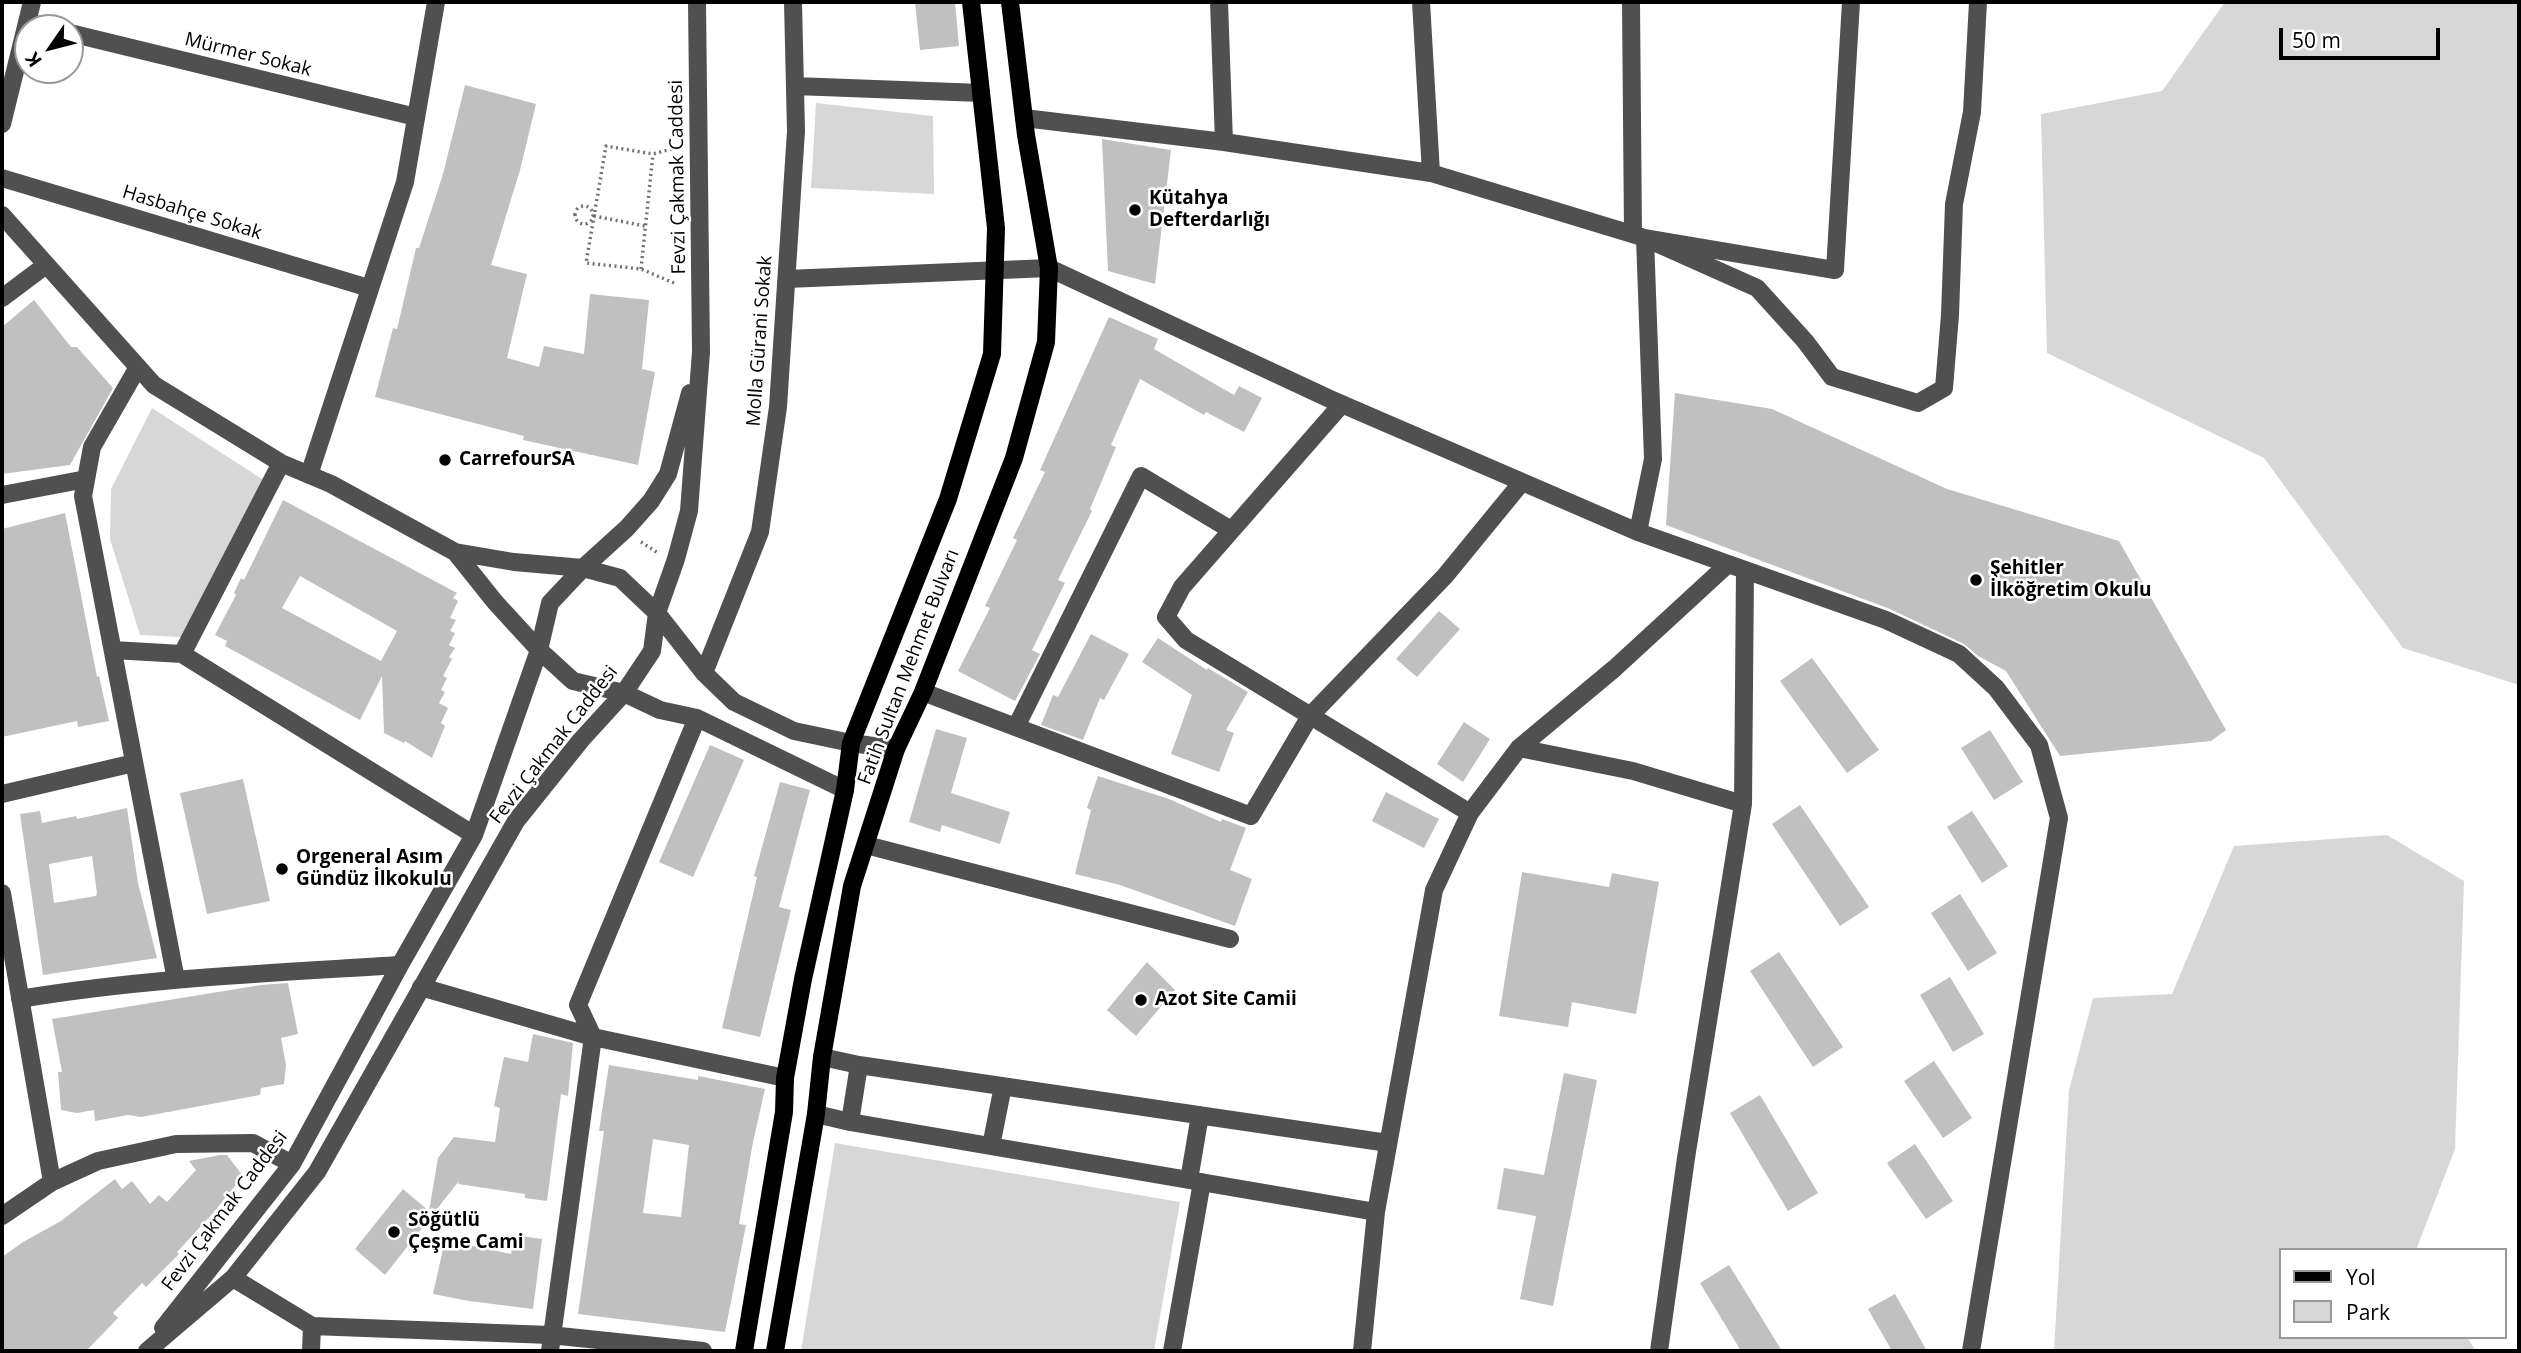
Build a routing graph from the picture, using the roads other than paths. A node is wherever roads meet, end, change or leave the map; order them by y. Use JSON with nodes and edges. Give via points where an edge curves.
{"nodes":[{"id":1,"x":436,"y":2,"type":"edge"},
{"id":2,"x":697,"y":2,"type":"edge"},
{"id":3,"x":793,"y":2,"type":"edge"},
{"id":4,"x":971,"y":2,"type":"edge"},
{"id":5,"x":1010,"y":2,"type":"edge"},
{"id":6,"x":1219,"y":2,"type":"edge"},
{"id":7,"x":1421,"y":2,"type":"edge"},
{"id":8,"x":1631,"y":2,"type":"edge"},
{"id":9,"x":1851,"y":2,"type":"edge"},
{"id":10,"x":1978,"y":2,"type":"edge"},
{"id":11,"x":84,"y":36,"type":"edge"},
{"id":12,"x":14,"y":75,"type":"edge"},
{"id":13,"x":795,"y":86,"type":"junction"},
{"id":14,"x":981,"y":93,"type":"junction"},
{"id":15,"x":416,"y":117,"type":"junction"},
{"id":16,"x":1024,"y":118,"type":"junction"},
{"id":17,"x":2,"y":124,"type":"edge"},
{"id":18,"x":1224,"y":142,"type":"junction"},
{"id":19,"x":1431,"y":173,"type":"junction"},
{"id":20,"x":2,"y":178,"type":"edge"},
{"id":21,"x":2,"y":215,"type":"edge"},
{"id":22,"x":1639,"y":236,"type":"junction"},
{"id":23,"x":46,"y":265,"type":"junction"},
{"id":24,"x":1049,"y":268,"type":"junction"},
{"id":25,"x":995,"y":271,"type":"junction"},
{"id":26,"x":787,"y":279,"type":"junction"},
{"id":27,"x":369,"y":288,"type":"junction"},
{"id":28,"x":2,"y":298,"type":"edge"},
{"id":29,"x":701,"y":352,"type":"junction"},
{"id":30,"x":138,"y":367,"type":"junction"},
{"id":31,"x":1342,"y":404,"type":"junction"},
{"id":32,"x":281,"y":463,"type":"junction"},
{"id":33,"x":309,"y":475,"type":"junction"},
{"id":34,"x":86,"y":479,"type":"junction"},
{"id":35,"x":1522,"y":482,"type":"junction"},
{"id":36,"x":2,"y":495,"type":"edge"},
{"id":37,"x":1231,"y":530,"type":"junction"},
{"id":38,"x":1638,"y":531,"type":"junction"},
{"id":39,"x":455,"y":552,"type":"junction"},
{"id":40,"x":1727,"y":565,"type":"junction"},
{"id":41,"x":583,"y":568,"type":"junction"},
{"id":42,"x":1745,"y":570,"type":"junction"},
{"id":43,"x":657,"y":613,"type":"junction"},
{"id":44,"x":113,"y":650,"type":"junction"},
{"id":45,"x":539,"y":650,"type":"junction"},
{"id":46,"x":182,"y":654,"type":"junction"},
{"id":47,"x":704,"y":673,"type":"junction"},
{"id":48,"x":923,"y":692,"type":"junction"},
{"id":49,"x":624,"y":693,"type":"junction"},
{"id":50,"x":1310,"y":716,"type":"junction"},
{"id":51,"x":697,"y":718,"type":"junction"},
{"id":52,"x":1016,"y":727,"type":"junction"},
{"id":53,"x":851,"y":743,"type":"junction"},
{"id":54,"x":896,"y":748,"type":"junction"},
{"id":55,"x":1519,"y":748,"type":"junction"},
{"id":56,"x":134,"y":763,"type":"junction"},
{"id":57,"x":845,"y":790,"type":"junction"},
{"id":58,"x":2,"y":793,"type":"edge"},
{"id":59,"x":1743,"y":804,"type":"junction"},
{"id":60,"x":1470,"y":813,"type":"junction"},
{"id":61,"x":474,"y":835,"type":"junction"},
{"id":62,"x":866,"y":845,"type":"junction"},
{"id":63,"x":2,"y":893,"type":"edge"},
{"id":64,"x":1230,"y":939,"type":"dead end"},
{"id":65,"x":400,"y":965,"type":"junction"},
{"id":66,"x":176,"y":979,"type":"junction"},
{"id":67,"x":421,"y":987,"type":"junction"},
{"id":68,"x":20,"y":999,"type":"junction"},
{"id":69,"x":593,"y":1037,"type":"junction"},
{"id":70,"x":791,"y":1050,"type":"junction"},
{"id":71,"x":822,"y":1057,"type":"junction"},
{"id":72,"x":859,"y":1065,"type":"junction"},
{"id":73,"x":785,"y":1078,"type":"junction"},
{"id":74,"x":1003,"y":1086,"type":"junction"},
{"id":75,"x":784,"y":1112,"type":"junction"},
{"id":76,"x":816,"y":1114,"type":"junction"},
{"id":77,"x":1200,"y":1115,"type":"junction"},
{"id":78,"x":850,"y":1122,"type":"junction"},
{"id":79,"x":1388,"y":1143,"type":"junction"},
{"id":80,"x":991,"y":1146,"type":"junction"},
{"id":81,"x":292,"y":1164,"type":"junction"},
{"id":82,"x":1195,"y":1181,"type":"junction"},
{"id":83,"x":52,"y":1182,"type":"junction"},
{"id":84,"x":1376,"y":1212,"type":"junction"},
{"id":85,"x":2,"y":1216,"type":"edge"},
{"id":86,"x":233,"y":1278,"type":"junction"},
{"id":87,"x":313,"y":1326,"type":"junction"},
{"id":88,"x":550,"y":1343,"type":"edge"},
{"id":89,"x":146,"y":1351,"type":"edge"},
{"id":90,"x":311,"y":1351,"type":"edge"},
{"id":91,"x":703,"y":1351,"type":"edge"},
{"id":92,"x":744,"y":1351,"type":"edge"},
{"id":93,"x":775,"y":1351,"type":"edge"},
{"id":94,"x":1172,"y":1351,"type":"edge"},
{"id":95,"x":1362,"y":1351,"type":"edge"},
{"id":96,"x":1658,"y":1351,"type":"edge"},
{"id":97,"x":1971,"y":1351,"type":"edge"}],
"edges":[{"from":1,"to":15,"type":"street"},
{"from":2,"to":29,"type":"street","name":"Fevzi Çakmak Caddesi"},
{"from":3,"to":13,"type":"street","name":"Molla Gürani Sokak"},
{"from":4,"to":14,"type":"main road","name":"Fatih Sultan Mehmet Bulvarı"},
{"from":5,"to":16,"type":"main road","name":"Fatih Sultan Mehmet Bulvarı"},
{"from":6,"to":18,"type":"street"},
{"from":7,"to":19,"type":"street"},
{"from":8,"to":22,"type":"street"},
{"from":9,"to":22,"type":"street","via":[[1835,270]]},
{"from":10,"to":22,"type":"street","via":[[1972,112],[1954,204],[1944,388],[1918,403],[1832,377],[1757,288]]},
{"from":11,"to":15,"type":"street","name":"Mürmer Sokak"},
{"from":12,"to":17,"type":"street"},
{"from":13,"to":14,"type":"street"},
{"from":13,"to":26,"type":"street","name":"Molla Gürani Sokak"},
{"from":14,"to":25,"type":"main road","name":"Fatih Sultan Mehmet Bulvarı","via":[[996,228]]},
{"from":15,"to":27,"type":"street","via":[[405,182]]},
{"from":16,"to":18,"type":"street"},
{"from":16,"to":24,"type":"main road","name":"Fatih Sultan Mehmet Bulvarı"},
{"from":18,"to":19,"type":"street"},
{"from":19,"to":22,"type":"street"},
{"from":20,"to":27,"type":"street","name":"Hasbahçe Sokak"},
{"from":21,"to":23,"type":"street"},
{"from":22,"to":38,"type":"street","via":[[1653,459]]},
{"from":23,"to":28,"type":"street"},
{"from":23,"to":30,"type":"street"},
{"from":24,"to":25,"type":"street"},
{"from":24,"to":31,"type":"street"},
{"from":24,"to":48,"type":"main road","name":"Fatih Sultan Mehmet Bulvarı","via":[[1046,342],[1014,458]]},
{"from":25,"to":26,"type":"street"},
{"from":25,"to":53,"type":"main road","name":"Fatih Sultan Mehmet Bulvarı","via":[[992,354],[948,499]]},
{"from":26,"to":47,"type":"street","name":"Molla Gürani Sokak","via":[[779,407],[760,532]]},
{"from":27,"to":33,"type":"street"},
{"from":29,"to":41,"type":"street","name":"Fevzi Çakmak Caddesi","via":[[668,474],[627,528]]},
{"from":29,"to":43,"type":"street","name":"Fevzi Çakmak Caddesi","via":[[689,511]]},
{"from":30,"to":32,"type":"street","via":[[154,385]]},
{"from":30,"to":34,"type":"street","via":[[92,447]]},
{"from":31,"to":35,"type":"street"},
{"from":31,"to":37,"type":"street"},
{"from":32,"to":33,"type":"street"},
{"from":32,"to":46,"type":"street"},
{"from":33,"to":39,"type":"street"},
{"from":34,"to":36,"type":"street"},
{"from":34,"to":44,"type":"street","via":[[83,496]]},
{"from":35,"to":38,"type":"street"},
{"from":35,"to":50,"type":"street","via":[[1445,576]]},
{"from":37,"to":50,"type":"street","via":[[1182,587],[1167,617],[1186,640]]},
{"from":37,"to":52,"type":"street","via":[[1141,476]]},
{"from":38,"to":40,"type":"street"},
{"from":39,"to":41,"type":"street"},
{"from":39,"to":45,"type":"street"},
{"from":40,"to":42,"type":"street"},
{"from":40,"to":55,"type":"street"},
{"from":41,"to":43,"type":"street","via":[[620,578]]},
{"from":41,"to":45,"type":"street","name":"Fevzi Çakmak Caddesi","via":[[550,603]]},
{"from":42,"to":59,"type":"street"},
{"from":42,"to":97,"type":"street","via":[[1886,620],[1959,654],[1996,688],[2039,745],[2059,818]]},
{"from":43,"to":47,"type":"street"},
{"from":43,"to":49,"type":"street","name":"Fevzi Çakmak Caddesi","via":[[652,651]]},
{"from":44,"to":46,"type":"street"},
{"from":44,"to":56,"type":"street"},
{"from":45,"to":49,"type":"street","via":[[573,681]]},
{"from":45,"to":61,"type":"street","name":"Fevzi Çakmak Caddesi"},
{"from":46,"to":61,"type":"street"},
{"from":47,"to":53,"type":"street","via":[[734,702],[794,731]]},
{"from":48,"to":52,"type":"street"},
{"from":48,"to":54,"type":"main road","name":"Fatih Sultan Mehmet Bulvarı"},
{"from":49,"to":51,"type":"street","via":[[660,710]]},
{"from":49,"to":67,"type":"street","name":"Fevzi Çakmak Caddesi","via":[[516,821]]},
{"from":50,"to":52,"type":"street","via":[[1251,816]]},
{"from":50,"to":60,"type":"street"},
{"from":51,"to":57,"type":"street"},
{"from":51,"to":69,"type":"street","via":[[578,1005]]},
{"from":53,"to":54,"type":"street"},
{"from":53,"to":57,"type":"main road","name":"Fatih Sultan Mehmet Bulvarı"},
{"from":54,"to":62,"type":"main road","name":"Fatih Sultan Mehmet Bulvarı"},
{"from":55,"to":59,"type":"street","via":[[1633,771]]},
{"from":55,"to":60,"type":"street"},
{"from":56,"to":58,"type":"street"},
{"from":56,"to":66,"type":"street"},
{"from":57,"to":70,"type":"main road","name":"Fatih Sultan Mehmet Bulvarı"},
{"from":59,"to":96,"type":"street"},
{"from":60,"to":79,"type":"street","via":[[1434,890]]},
{"from":61,"to":65,"type":"street","name":"Fevzi Çakmak Caddesi"},
{"from":62,"to":64,"type":"street"},
{"from":62,"to":71,"type":"main road","name":"Fatih Sultan Mehmet Bulvarı","via":[[852,886]]},
{"from":63,"to":68,"type":"street"},
{"from":65,"to":66,"type":"street"},
{"from":65,"to":81,"type":"street","name":"Fevzi Çakmak Caddesi"},
{"from":66,"to":68,"type":"street"},
{"from":67,"to":69,"type":"street"},
{"from":67,"to":86,"type":"street","name":"Fevzi Çakmak Caddesi","via":[[317,1172]]},
{"from":68,"to":83,"type":"street"},
{"from":69,"to":73,"type":"street"},
{"from":69,"to":88,"type":"street"},
{"from":70,"to":71,"type":"main road"},
{"from":70,"to":73,"type":"main road","name":"Fatih Sultan Mehmet Bulvarı"},
{"from":71,"to":72,"type":"street"},
{"from":71,"to":76,"type":"main road","name":"Fatih Sultan Mehmet Bulvarı"},
{"from":72,"to":74,"type":"street"},
{"from":72,"to":78,"type":"street"},
{"from":73,"to":75,"type":"main road","name":"Fatih Sultan Mehmet Bulvarı"},
{"from":74,"to":77,"type":"street"},
{"from":74,"to":80,"type":"street"},
{"from":75,"to":76,"type":"main road"},
{"from":75,"to":92,"type":"main road","name":"Fatih Sultan Mehmet Bulvarı"},
{"from":76,"to":78,"type":"street"},
{"from":76,"to":93,"type":"main road","name":"Fatih Sultan Mehmet Bulvarı"},
{"from":77,"to":79,"type":"street"},
{"from":77,"to":82,"type":"street"},
{"from":78,"to":80,"type":"street"},
{"from":79,"to":84,"type":"street"},
{"from":80,"to":82,"type":"street"},
{"from":81,"to":83,"type":"street","via":[[253,1143],[176,1144],[98,1161]]},
{"from":81,"to":89,"type":"street","name":"Fevzi Çakmak Caddesi"},
{"from":82,"to":84,"type":"street"},
{"from":82,"to":94,"type":"street"},
{"from":83,"to":85,"type":"street"},
{"from":84,"to":95,"type":"street"},
{"from":86,"to":87,"type":"street"},
{"from":86,"to":89,"type":"street","name":"Fevzi Çakmak Caddesi"},
{"from":87,"to":88,"type":"street"},
{"from":87,"to":90,"type":"street"},
{"from":88,"to":91,"type":"street"}]}
